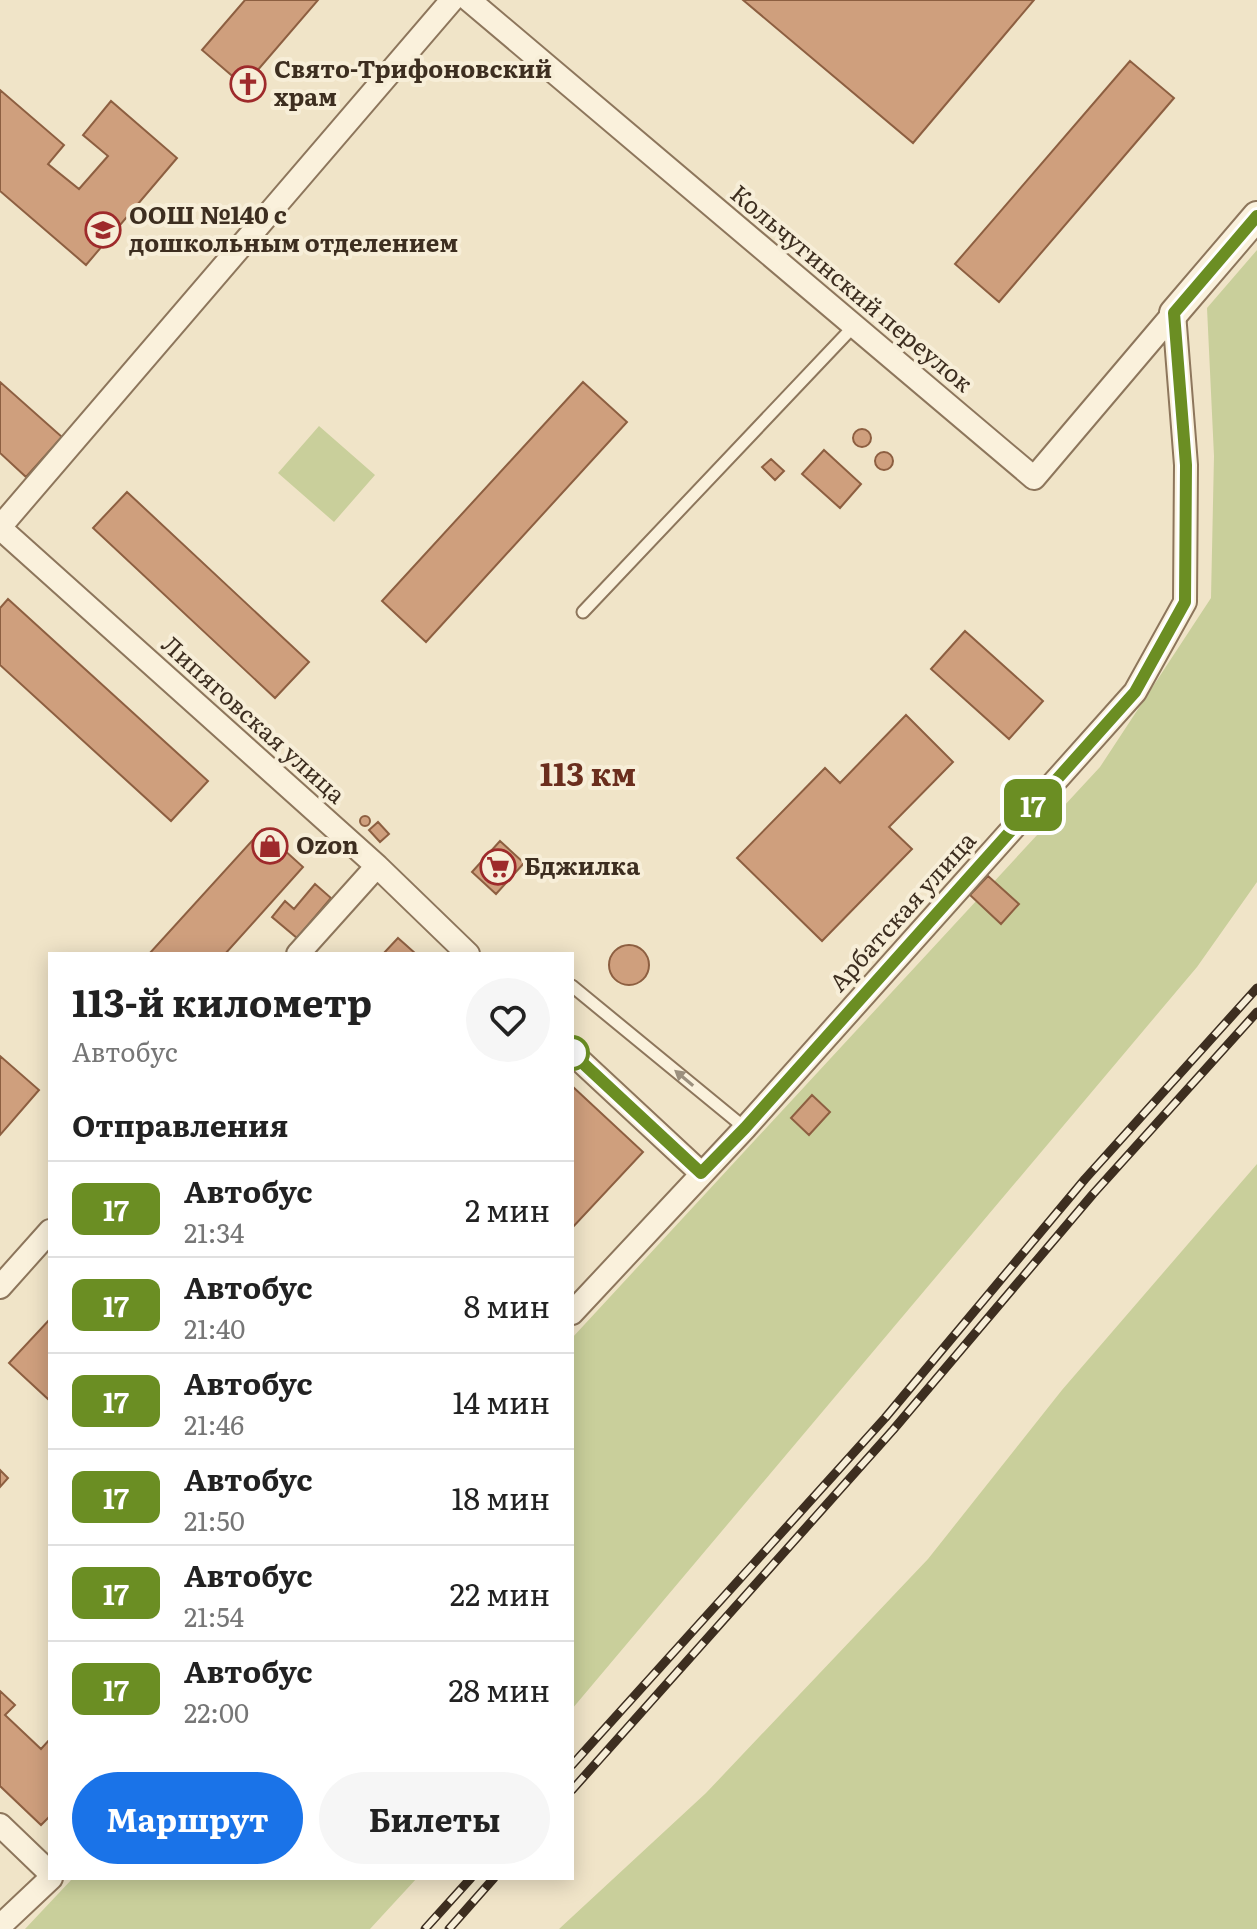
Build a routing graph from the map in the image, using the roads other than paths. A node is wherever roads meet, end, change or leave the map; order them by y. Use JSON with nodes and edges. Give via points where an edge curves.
{"nodes":[{"id":1,"x":452,"y":0,"type":"edge"},
{"id":2,"x":469,"y":0,"type":"edge"},
{"id":3,"x":1257,"y":216,"type":"edge"},
{"id":4,"x":1174,"y":313,"type":"junction"},
{"id":5,"x":854,"y":326,"type":"junction"},
{"id":6,"x":0,"y":528,"type":"edge"},
{"id":7,"x":583,"y":612,"type":"dead end"},
{"id":8,"x":377,"y":866,"type":"junction"},
{"id":9,"x":300,"y":952,"type":"edge"},
{"id":10,"x":466,"y":952,"type":"edge"},
{"id":11,"x":574,"y":988,"type":"edge"},
{"id":12,"x":574,"y":1055,"type":"edge"},
{"id":13,"x":745,"y":1128,"type":"junction"},
{"id":14,"x":701,"y":1173,"type":"junction"},
{"id":15,"x":48,"y":1233,"type":"edge"},
{"id":16,"x":0,"y":1287,"type":"edge"},
{"id":17,"x":574,"y":1311,"type":"edge"},
{"id":18,"x":0,"y":1825,"type":"edge"},
{"id":19,"x":48,"y":1873,"type":"edge"},
{"id":20,"x":48,"y":1879,"type":"edge"},
{"id":21,"x":0,"y":1926,"type":"edge"}],
"edges":[{"from":1,"to":6,"type":"street","name":"Липяговская улица"},
{"from":2,"to":5,"type":"street","name":"Кольчугинский переулок"},
{"from":3,"to":4,"type":"street"},
{"from":4,"to":5,"type":"street","name":"Кольчугинский переулок","via":[[1034,478]]},
{"from":4,"to":13,"type":"street","name":"Арбатская улица","via":[[1186,465],[1185,602],[1135,692]]},
{"from":5,"to":7,"type":"lane"},
{"from":6,"to":8,"type":"street","name":"Липяговская улица"},
{"from":8,"to":9,"type":"street"},
{"from":8,"to":10,"type":"street","name":"Липяговская улица"},
{"from":13,"to":11,"type":"lane","one_way":true},
{"from":12,"to":14,"type":"street"},
{"from":13,"to":14,"type":"street","name":"Арбатская улица"},
{"from":14,"to":17,"type":"street","name":"Арбатская улица"},
{"from":15,"to":16,"type":"street"},
{"from":18,"to":19,"type":"street"},
{"from":20,"to":21,"type":"street"}]}
